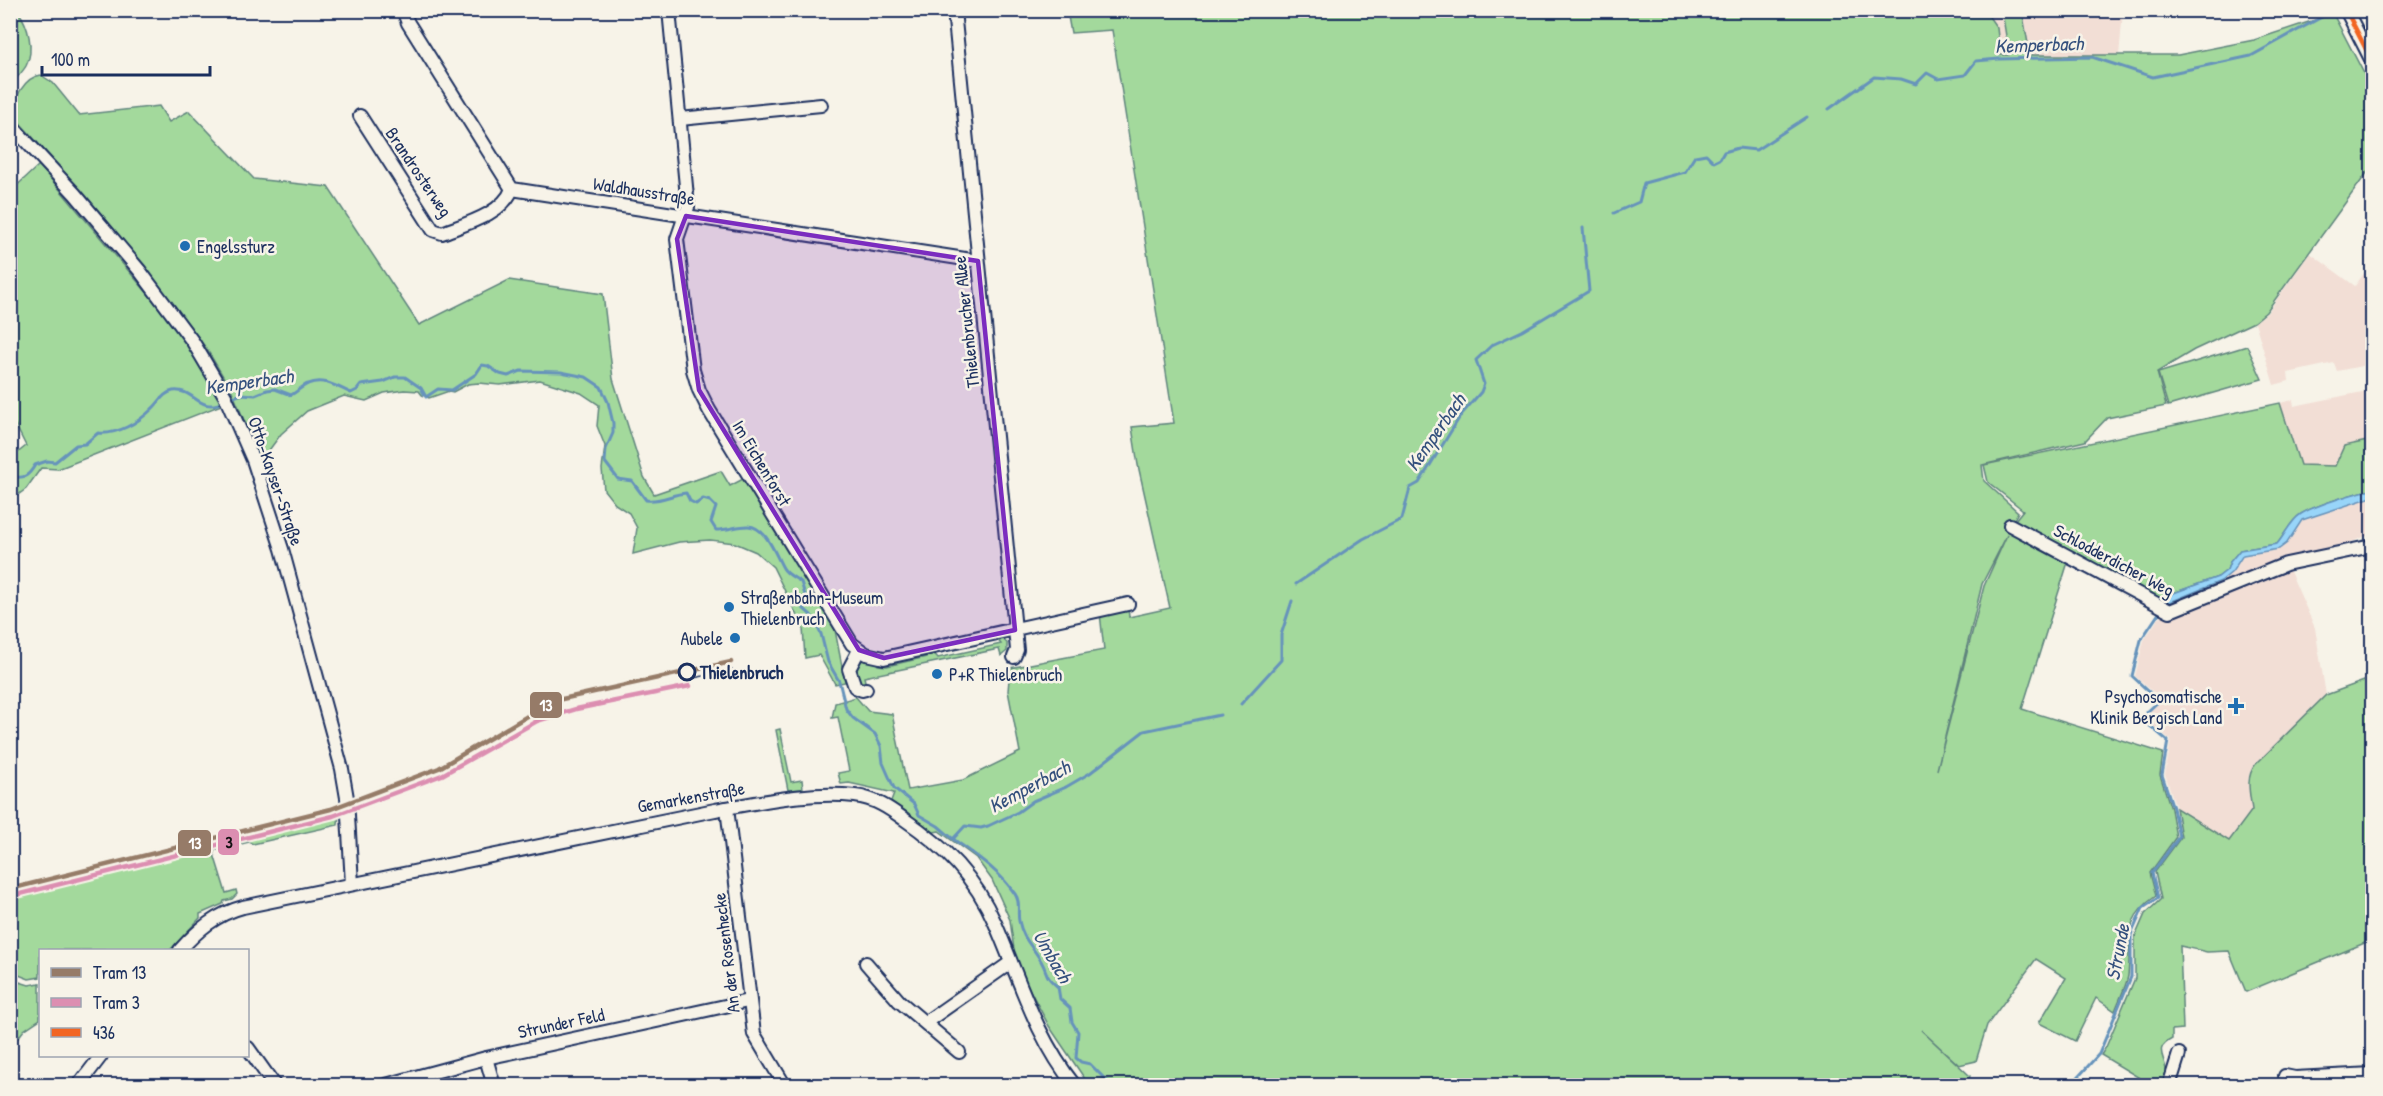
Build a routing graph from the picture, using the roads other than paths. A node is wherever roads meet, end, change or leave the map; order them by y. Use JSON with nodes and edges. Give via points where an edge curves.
{"nodes":[{"id":1,"x":403,"y":10,"type":"edge"},
{"id":2,"x":669,"y":10,"type":"edge"},
{"id":3,"x":954,"y":10,"type":"edge"},
{"id":4,"x":2346,"y":10,"type":"edge"},
{"id":5,"x":2373,"y":61,"type":"edge"},
{"id":6,"x":821,"y":105,"type":"dead end"},
{"id":7,"x":360,"y":116,"type":"dead end"},
{"id":8,"x":680,"y":119,"type":"junction"},
{"id":9,"x":10,"y":124,"type":"edge"},
{"id":10,"x":512,"y":189,"type":"junction"},
{"id":11,"x":686,"y":216,"type":"junction"},
{"id":12,"x":978,"y":261,"type":"junction"},
{"id":13,"x":2010,"y":525,"type":"dead end"},
{"id":14,"x":2373,"y":546,"type":"edge"},
{"id":15,"x":1128,"y":604,"type":"dead end"},
{"id":16,"x":1015,"y":630,"type":"junction"},
{"id":17,"x":859,"y":650,"type":"junction"},
{"id":18,"x":1014,"y":657,"type":"dead end"},
{"id":19,"x":866,"y":689,"type":"dead end"},
{"id":20,"x":728,"y":808,"type":"junction"},
{"id":21,"x":352,"y":884,"type":"junction"},
{"id":22,"x":182,"y":949,"type":"edge"},
{"id":23,"x":866,"y":963,"type":"dead end"},
{"id":24,"x":1010,"y":963,"type":"junction"},
{"id":25,"x":748,"y":1001,"type":"junction"},
{"id":26,"x":926,"y":1022,"type":"junction"},
{"id":27,"x":249,"y":1049,"type":"edge"},
{"id":28,"x":959,"y":1052,"type":"dead end"},
{"id":29,"x":2179,"y":1054,"type":"dead end"},
{"id":30,"x":100,"y":1057,"type":"edge"},
{"id":31,"x":486,"y":1058,"type":"junction"},
{"id":32,"x":2373,"y":1074,"type":"edge"},
{"id":33,"x":2284,"y":1076,"type":"dead end"},
{"id":34,"x":1074,"y":1085,"type":"edge"},
{"id":35,"x":78,"y":1086,"type":"edge"},
{"id":36,"x":275,"y":1086,"type":"edge"},
{"id":37,"x":382,"y":1086,"type":"edge"},
{"id":38,"x":494,"y":1086,"type":"edge"},
{"id":39,"x":785,"y":1086,"type":"edge"},
{"id":40,"x":2169,"y":1086,"type":"edge"}],
"edges":[{"from":1,"to":10,"type":"street"},
{"from":2,"to":8,"type":"street","name":"Im Eichenforst"},
{"from":3,"to":12,"type":"street","name":"Thielenbrucher Allee"},
{"from":4,"to":5,"type":"street"},
{"from":6,"to":8,"type":"street"},
{"from":7,"to":10,"type":"street","name":"Brandrosterweg","via":[[433,230],[442,233],[474,221],[508,201]]},
{"from":8,"to":11,"type":"street","name":"Im Eichenforst"},
{"from":9,"to":21,"type":"street","name":"Otto-Kayser-Straße","via":[[140,271],[193,342],[227,400],[253,460],[282,549],[342,769]]},
{"from":10,"to":11,"type":"street","name":"Waldhausstraße"},
{"from":11,"to":12,"type":"street","name":"Waldhausstraße"},
{"from":11,"to":17,"type":"street","name":"Im Eichenforst","via":[[676,239],[699,390],[838,623]]},
{"from":12,"to":16,"type":"street","name":"Thielenbrucher Allee"},
{"from":13,"to":14,"type":"street","name":"Schlodderdicher Weg","via":[[2163,608],[2174,610],[2286,564]]},
{"from":15,"to":16,"type":"street"},
{"from":16,"to":17,"type":"street","via":[[884,658]]},
{"from":16,"to":18,"type":"street","name":"Thielenbrucher Allee"},
{"from":17,"to":19,"type":"street","via":[[849,669],[855,687]]},
{"from":20,"to":21,"type":"street","name":"Gemarkenstraße"},
{"from":20,"to":24,"type":"street","name":"Gemarkenstraße","via":[[794,797],[856,796],[888,808],[936,842],[962,867],[995,923]]},
{"from":20,"to":25,"type":"street","name":"An der Rosenhecke"},
{"from":21,"to":22,"type":"street","name":"Gemarkenstraße","via":[[239,908],[215,918]]},
{"from":23,"to":26,"type":"street","via":[[899,1001]]},
{"from":24,"to":26,"type":"street"},
{"from":24,"to":34,"type":"street","name":"Gemarkenstraße","via":[[1045,1040]]},
{"from":25,"to":31,"type":"street","name":"Strunder Feld"},
{"from":25,"to":39,"type":"street","name":"An der Rosenhecke","via":[[754,1034]]},
{"from":26,"to":28,"type":"street"},
{"from":27,"to":36,"type":"street"},
{"from":29,"to":40,"type":"street"},
{"from":30,"to":35,"type":"street"},
{"from":31,"to":37,"type":"street","name":"Strunder Feld"},
{"from":31,"to":38,"type":"street"},
{"from":32,"to":33,"type":"street"}]}
